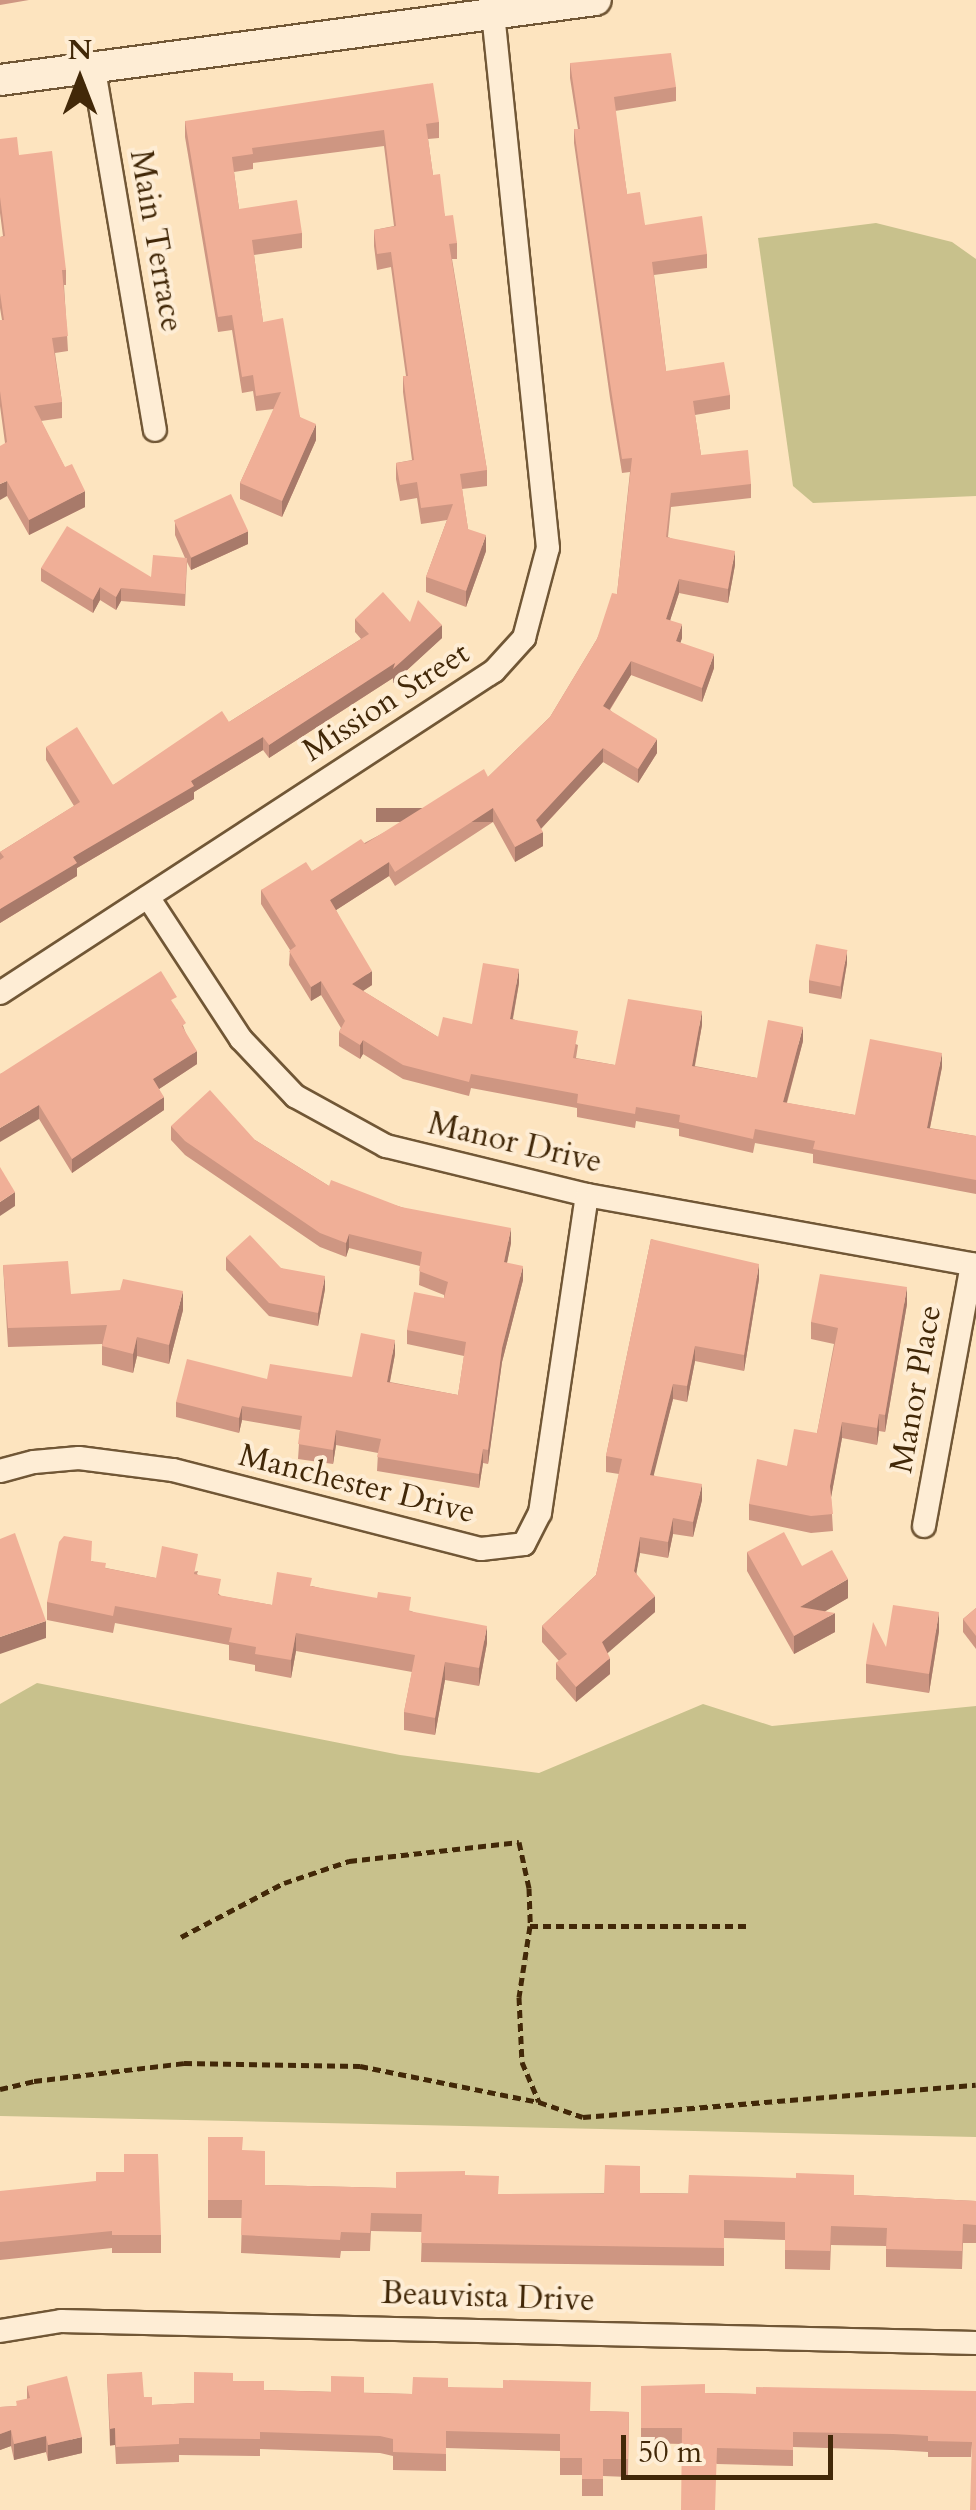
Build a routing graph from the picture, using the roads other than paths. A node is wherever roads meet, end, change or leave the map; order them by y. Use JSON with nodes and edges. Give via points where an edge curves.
{"nodes":[{"id":1,"x":596,"y":0,"type":"edge"},
{"id":2,"x":493,"y":13,"type":"junction"},
{"id":3,"x":92,"y":64,"type":"junction"},
{"id":4,"x":0,"y":80,"type":"edge"},
{"id":5,"x":156,"y":430,"type":"dead end"},
{"id":6,"x":148,"y":897,"type":"junction"},
{"id":7,"x":0,"y":993,"type":"edge"},
{"id":8,"x":587,"y":1195,"type":"junction"},
{"id":9,"x":974,"y":1265,"type":"edge"},
{"id":10,"x":0,"y":1471,"type":"edge"},
{"id":11,"x":924,"y":1526,"type":"dead end"},
{"id":12,"x":0,"y":2331,"type":"edge"},
{"id":13,"x":976,"y":2342,"type":"edge"}],
"edges":[{"from":1,"to":2,"type":"street"},
{"from":2,"to":3,"type":"street"},
{"from":2,"to":6,"type":"street","name":"Mission Street","via":[[548,548],[524,638],[494,670]]},
{"from":3,"to":4,"type":"street"},
{"from":3,"to":5,"type":"street","name":"Main Terrace"},
{"from":6,"to":7,"type":"street","name":"Mission Street"},
{"from":6,"to":8,"type":"street","name":"Manor Drive","via":[[242,1040],[295,1096],[386,1146]]},
{"from":8,"to":9,"type":"street","name":"Manor Drive"},
{"from":8,"to":10,"type":"street","name":"Manchester Drive","via":[[540,1513],[524,1544],[480,1549],[173,1470],[80,1458]]},
{"from":9,"to":11,"type":"street","name":"Manor Place"},
{"from":12,"to":13,"type":"street","name":"Beauvista Drive","via":[[61,2321]]}]}
